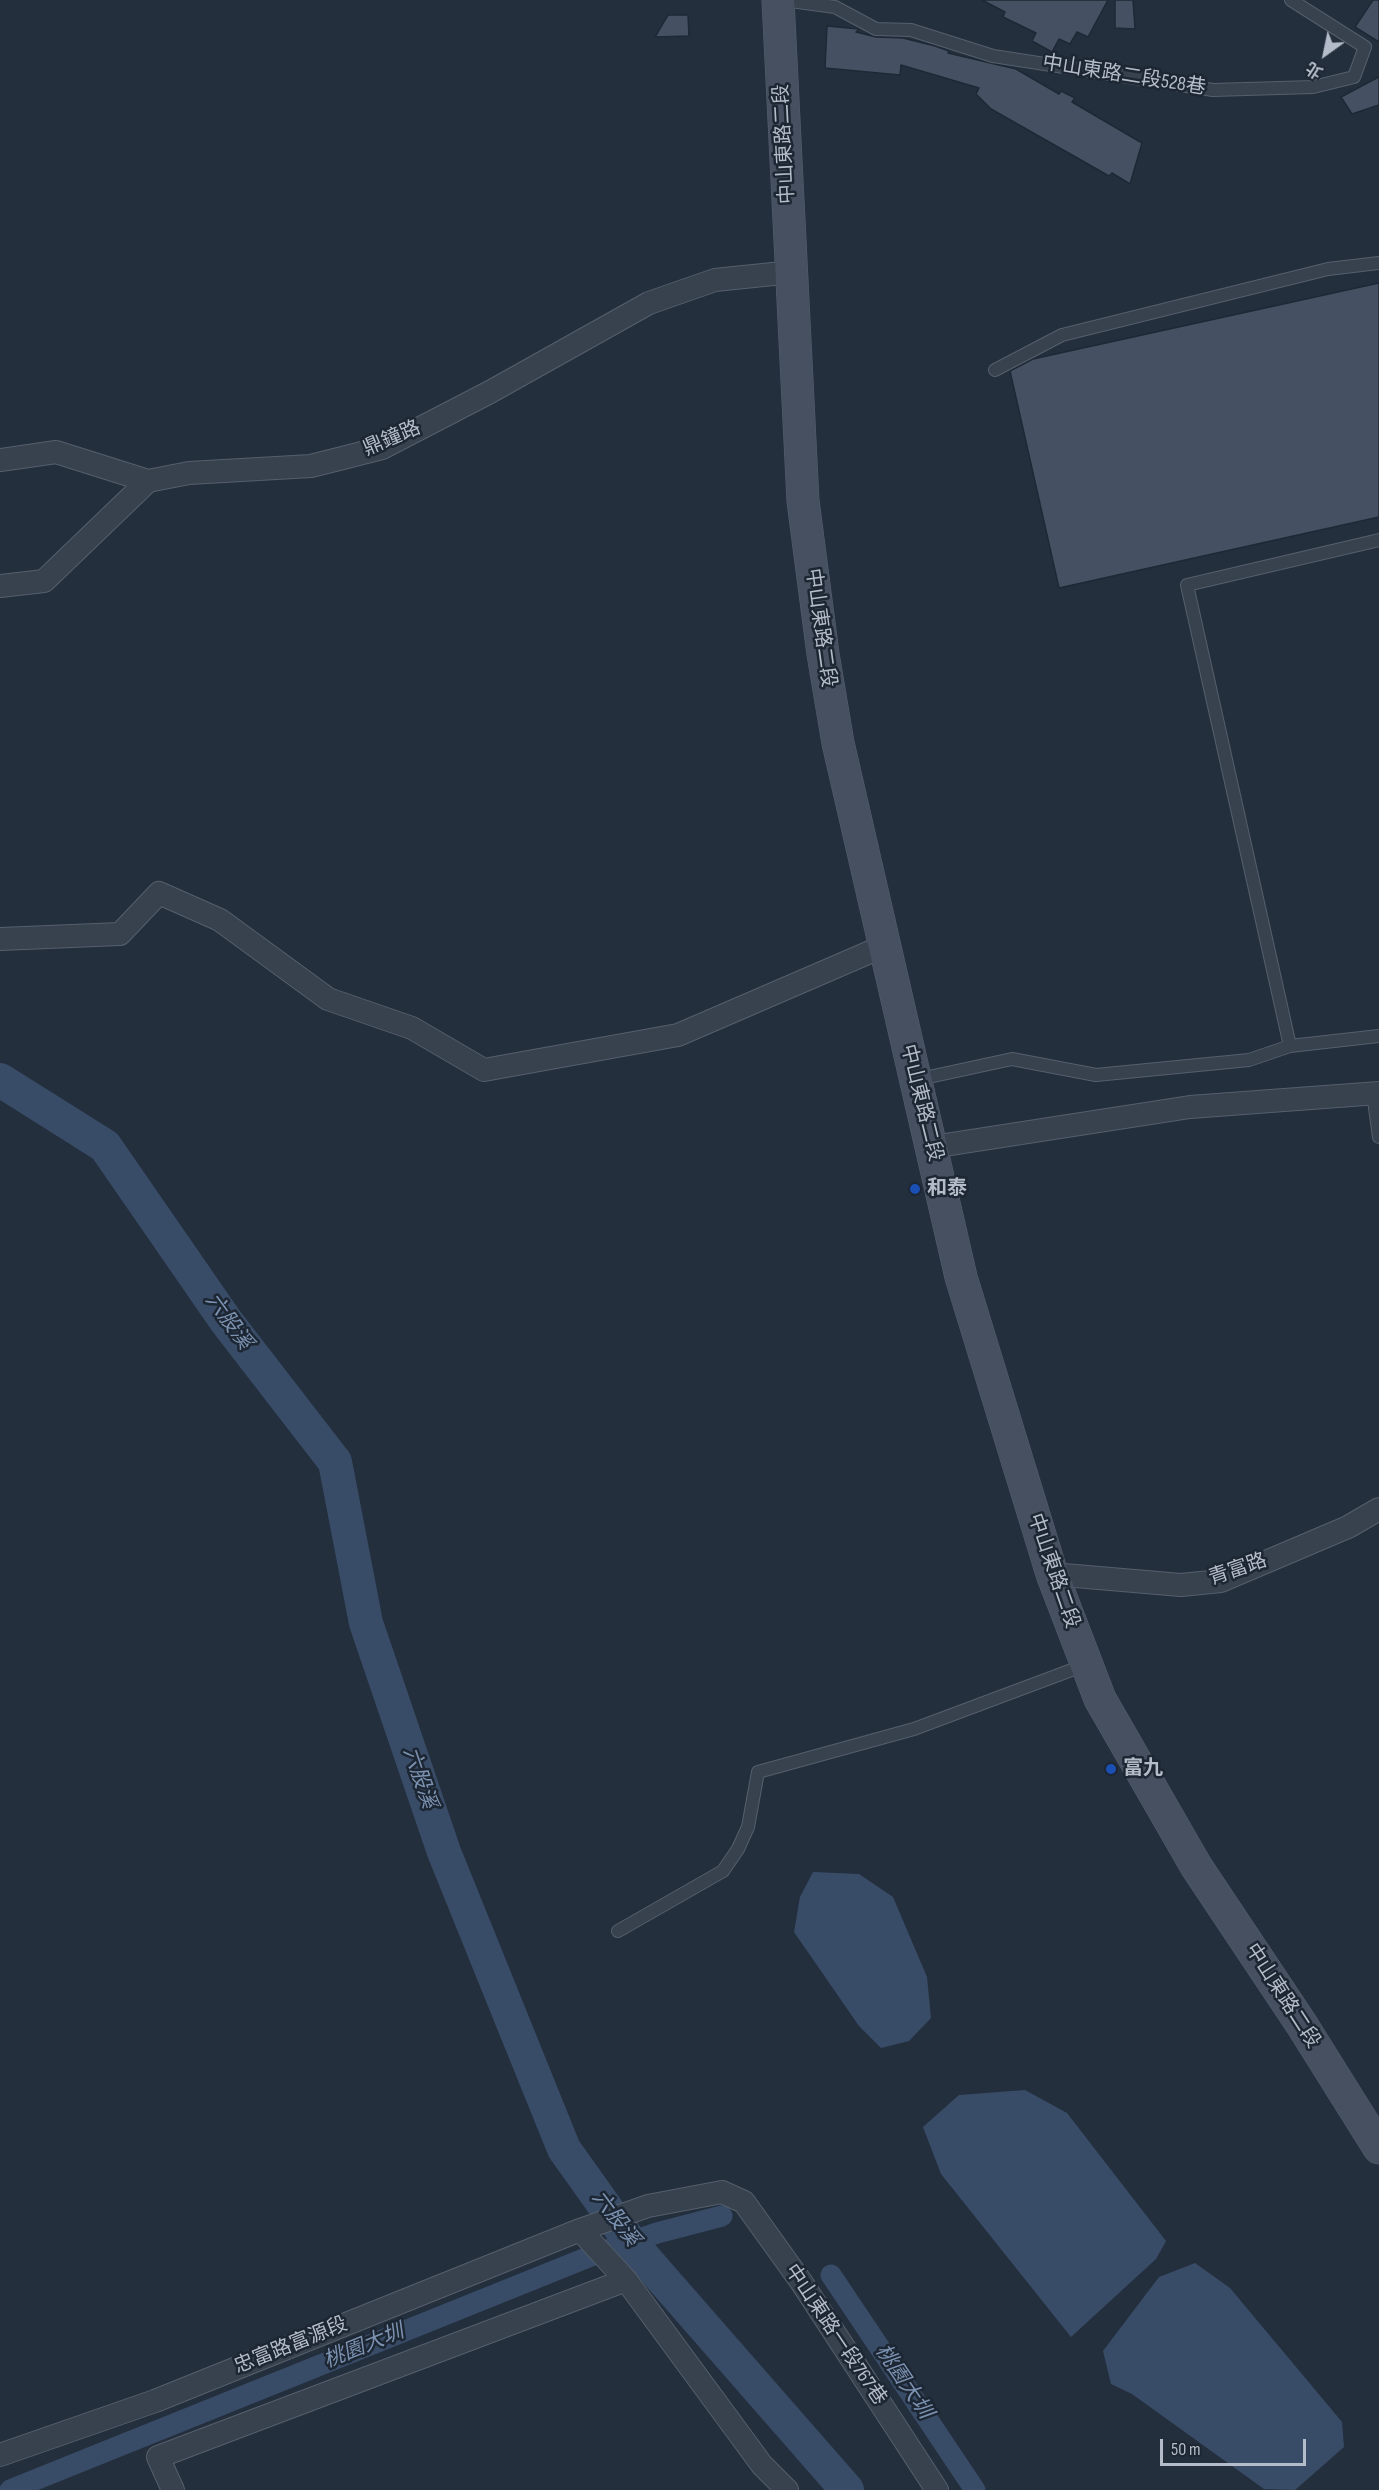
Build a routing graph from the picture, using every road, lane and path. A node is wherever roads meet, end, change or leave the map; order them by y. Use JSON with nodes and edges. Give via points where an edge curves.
{"nodes":[{"id":1,"x":780,"y":0,"type":"edge"},
{"id":2,"x":1291,"y":0,"type":"edge"},
{"id":3,"x":1379,"y":263,"type":"edge"},
{"id":4,"x":792,"y":273,"type":"junction"},
{"id":5,"x":995,"y":370,"type":"dead end"},
{"id":6,"x":0,"y":460,"type":"edge"},
{"id":7,"x":148,"y":481,"type":"junction"},
{"id":8,"x":1379,"y":540,"type":"edge"},
{"id":9,"x":0,"y":585,"type":"edge"},
{"id":10,"x":0,"y":939,"type":"edge"},
{"id":11,"x":884,"y":946,"type":"junction"},
{"id":12,"x":1379,"y":1036,"type":"edge"},
{"id":13,"x":1290,"y":1046,"type":"junction"},
{"id":14,"x":914,"y":1080,"type":"junction"},
{"id":15,"x":1376,"y":1093,"type":"edge"},
{"id":16,"x":1379,"y":1137,"type":"edge"},
{"id":17,"x":932,"y":1146,"type":"junction"},
{"id":18,"x":1379,"y":1509,"type":"edge"},
{"id":19,"x":1052,"y":1574,"type":"junction"},
{"id":20,"x":1086,"y":1664,"type":"junction"},
{"id":21,"x":618,"y":1930,"type":"dead end"},
{"id":22,"x":1379,"y":2148,"type":"edge"},
{"id":23,"x":722,"y":2192,"type":"joint"},
{"id":24,"x":580,"y":2230,"type":"junction"},
{"id":25,"x":626,"y":2280,"type":"junction"},
{"id":26,"x":0,"y":2455,"type":"edge"},
{"id":27,"x":173,"y":2490,"type":"edge"},
{"id":28,"x":787,"y":2490,"type":"edge"},
{"id":29,"x":937,"y":2490,"type":"edge"}],
"edges":[{"from":1,"to":2,"type":"lane","name":"中山東路二段528巷","via":[[835,7],[876,29],[911,30],[993,56],[1213,90],[1313,87],[1354,77],[1365,47]]},
{"from":1,"to":4,"type":"main road","name":"中山東路二段"},
{"from":3,"to":5,"type":"lane","via":[[1328,269],[1062,335]]},
{"from":4,"to":7,"type":"street","name":"鼎鐘路","via":[[715,280],[649,303],[382,448],[311,466],[189,472]]},
{"from":4,"to":11,"type":"main road","name":"中山東路二段","via":[[803,501],[822,642],[837,743]]},
{"from":6,"to":7,"type":"street","via":[[56,452]]},
{"from":7,"to":9,"type":"street","via":[[44,581]]},
{"from":8,"to":13,"type":"lane","via":[[1187,585]]},
{"from":10,"to":11,"type":"street","via":[[120,934],[159,893],[220,920],[328,999],[411,1028],[484,1070],[678,1035]]},
{"from":11,"to":14,"type":"main road","name":"中山東路二段"},
{"from":12,"to":13,"type":"lane"},
{"from":13,"to":14,"type":"lane","via":[[1249,1060],[1096,1075],[1012,1059]]},
{"from":14,"to":17,"type":"main road","name":"中山東路二段"},
{"from":15,"to":16,"type":"lane"},
{"from":15,"to":17,"type":"street","via":[[1190,1107]]},
{"from":17,"to":19,"type":"main road","name":"中山東路二段","via":[[961,1277]]},
{"from":18,"to":19,"type":"street","name":"青富路","via":[[1348,1527],[1221,1581],[1181,1585]]},
{"from":19,"to":20,"type":"main road","name":"中山東路二段"},
{"from":20,"to":21,"type":"lane","via":[[914,1729],[758,1772],[748,1827],[723,1871]]},
{"from":20,"to":22,"type":"main road","name":"中山東路二段","via":[[1100,1699],[1196,1866]]},
{"from":23,"to":24,"type":"street","name":"忠富路富源段","via":[[648,2206]]},
{"from":23,"to":29,"type":"street","name":"中山東路一段767巷","via":[[744,2202],[802,2283]]},
{"from":24,"to":25,"type":"street"},
{"from":24,"to":26,"type":"street","name":"忠富路富源段","via":[[155,2401]]},
{"from":25,"to":27,"type":"street","via":[[158,2457]]},
{"from":25,"to":28,"type":"street","via":[[762,2465]]}]}
